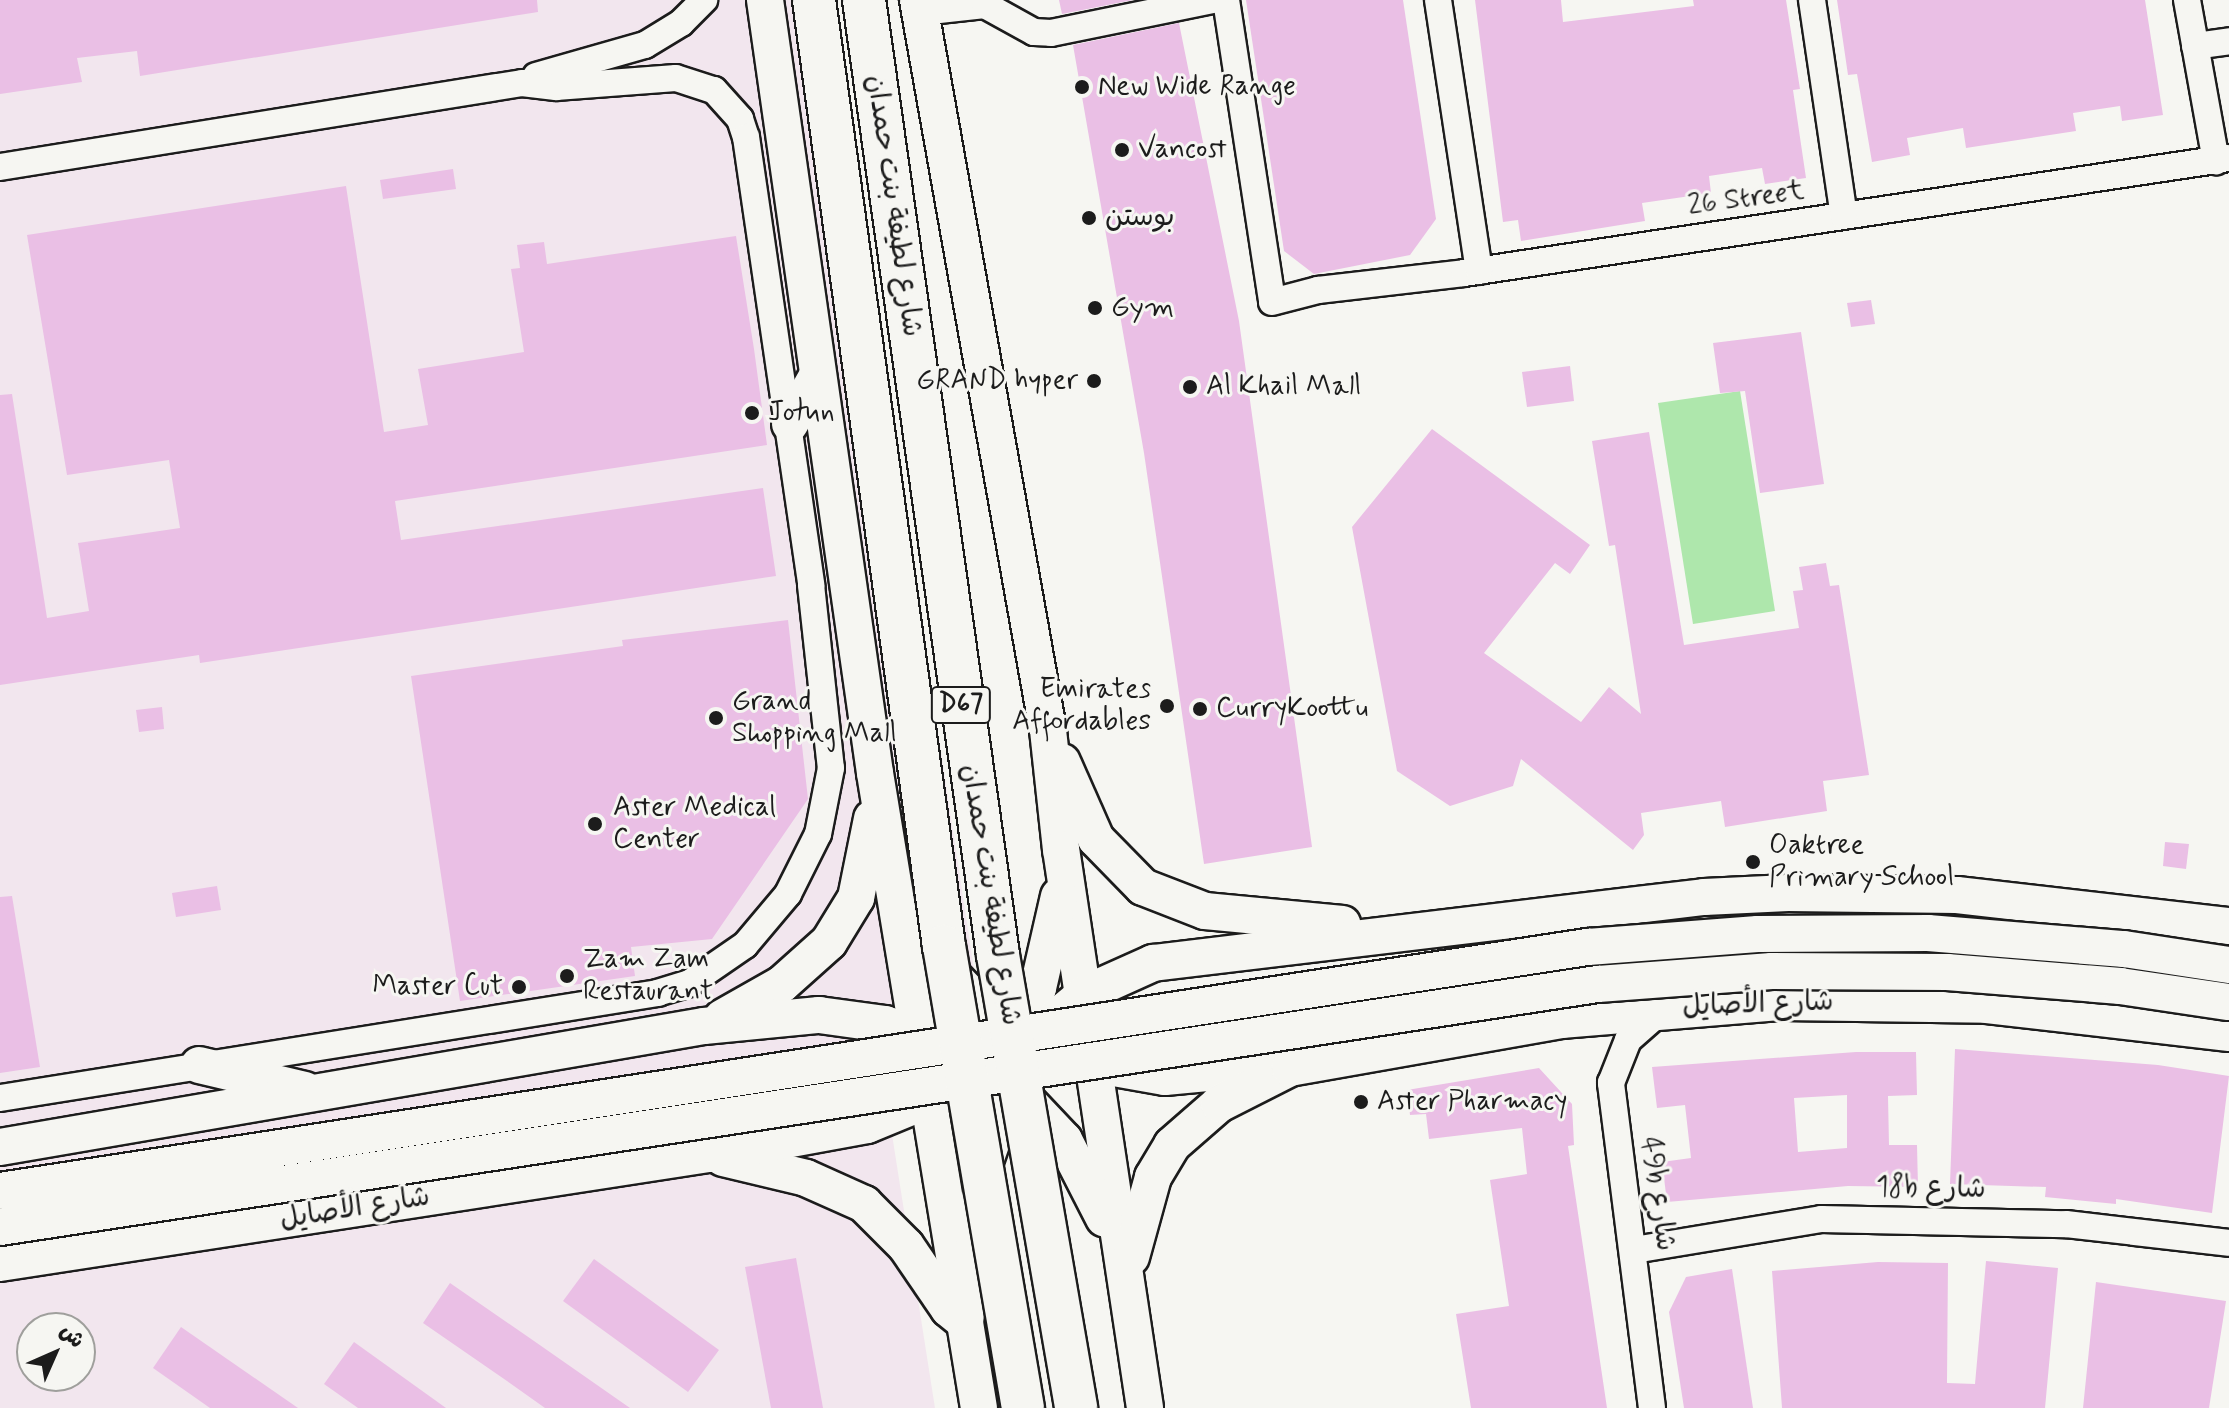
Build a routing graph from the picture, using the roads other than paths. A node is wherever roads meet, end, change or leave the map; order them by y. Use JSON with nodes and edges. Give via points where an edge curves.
{"nodes":[{"id":1,"x":704,"y":0,"type":"edge"},
{"id":2,"x":765,"y":0,"type":"edge"},
{"id":3,"x":814,"y":0,"type":"edge"},
{"id":4,"x":864,"y":0,"type":"edge"},
{"id":5,"x":1213,"y":0,"type":"edge"},
{"id":6,"x":1226,"y":0,"type":"edge"},
{"id":7,"x":1438,"y":0,"type":"edge"},
{"id":8,"x":1812,"y":0,"type":"edge"},
{"id":9,"x":2187,"y":0,"type":"edge"},
{"id":10,"x":919,"y":6,"type":"edge"},
{"id":11,"x":2229,"y":41,"type":"edge"},
{"id":12,"x":2195,"y":46,"type":"junction"},
{"id":13,"x":522,"y":83,"type":"junction"},
{"id":14,"x":2223,"y":159,"type":"edge"},
{"id":15,"x":0,"y":167,"type":"edge"},
{"id":16,"x":1844,"y":216,"type":"junction"},
{"id":17,"x":1479,"y":271,"type":"junction"},
{"id":18,"x":817,"y":376,"type":"junction"},
{"id":19,"x":790,"y":424,"type":"junction"},
{"id":20,"x":1048,"y":730,"type":"junction"},
{"id":21,"x":875,"y":773,"type":"junction"},
{"id":22,"x":1061,"y":849,"type":"junction"},
{"id":23,"x":2229,"y":926,"type":"edge"},
{"id":24,"x":1379,"y":934,"type":"junction"},
{"id":25,"x":2229,"y":965,"type":"edge"},
{"id":26,"x":1084,"y":994,"type":"junction"},
{"id":27,"x":2229,"y":1002,"type":"edge"},
{"id":28,"x":1663,"y":1009,"type":"junction"},
{"id":29,"x":704,"y":1026,"type":"junction"},
{"id":30,"x":918,"y":1033,"type":"junction"},
{"id":31,"x":2229,"y":1033,"type":"edge"},
{"id":32,"x":1027,"y":1038,"type":"junction"},
{"id":33,"x":199,"y":1065,"type":"junction"},
{"id":34,"x":1094,"y":1067,"type":"junction"},
{"id":35,"x":1290,"y":1068,"type":"junction"},
{"id":36,"x":996,"y":1074,"type":"junction"},
{"id":37,"x":322,"y":1095,"type":"junction"},
{"id":38,"x":0,"y":1098,"type":"edge"},
{"id":39,"x":927,"y":1103,"type":"junction"},
{"id":40,"x":0,"y":1147,"type":"edge"},
{"id":41,"x":709,"y":1154,"type":"junction"},
{"id":42,"x":0,"y":1191,"type":"edge"},
{"id":43,"x":0,"y":1227,"type":"edge"},
{"id":44,"x":2229,"y":1243,"type":"edge"},
{"id":45,"x":1634,"y":1250,"type":"junction"},
{"id":46,"x":0,"y":1263,"type":"edge"},
{"id":47,"x":1127,"y":1274,"type":"junction"},
{"id":48,"x":965,"y":1322,"type":"junction"},
{"id":49,"x":979,"y":1408,"type":"edge"},
{"id":50,"x":1023,"y":1408,"type":"edge"},
{"id":51,"x":1076,"y":1408,"type":"edge"},
{"id":52,"x":1145,"y":1408,"type":"edge"},
{"id":53,"x":1652,"y":1408,"type":"edge"}],
"edges":[{"from":1,"to":13,"type":"street","via":[[681,23],[645,45]]},
{"from":2,"to":18,"type":"street"},
{"from":3,"to":50,"type":"main road","name":"شارع لطيفة بنت حمدان","number":"D67","bridge":true,"via":[[944,946]]},
{"from":4,"to":51,"type":"main road","name":"شارع لطيفة بنت حمدان","number":"D67","bridge":true,"via":[[993,924]]},
{"from":5,"to":10,"type":"street","via":[[1051,33],[1034,32],[985,5]]},
{"from":6,"to":17,"type":"street","name":"26 Street","via":[[1272,302],[1318,290]]},
{"from":7,"to":17,"type":"street"},
{"from":8,"to":16,"type":"street"},
{"from":9,"to":12,"type":"street"},
{"from":10,"to":20,"type":"street","name":"شارع لطيفة بنت حمدان"},
{"from":11,"to":12,"type":"street"},
{"from":12,"to":14,"type":"street"},
{"from":13,"to":15,"type":"street"},
{"from":13,"to":19,"type":"street","via":[[556,87],[676,78],[696,81],[728,103],[746,137]]},
{"from":14,"to":16,"type":"street","name":"26 Street"},
{"from":16,"to":17,"type":"street","name":"26 Street"},
{"from":18,"to":19,"type":"street"},
{"from":18,"to":21,"type":"street"},
{"from":19,"to":33,"type":"street","via":[[831,768],[814,844],[768,921],[719,965],[658,993]]},
{"from":20,"to":22,"type":"street","name":"شارع لطيفة بنت حمدان"},
{"from":20,"to":24,"type":"street","via":[[1096,839],[1143,887],[1205,911],[1325,922]]},
{"from":21,"to":29,"type":"street","via":[[865,871],[836,932],[782,984]]},
{"from":21,"to":30,"type":"street"},
{"from":21,"to":32,"type":"street","via":[[892,799],[912,901],[931,947],[965,992]]},
{"from":22,"to":26,"type":"street"},
{"from":22,"to":32,"type":"street","via":[[1053,939]]},
{"from":23,"to":24,"type":"street","via":[[2033,901],[1855,892],[1704,897]]},
{"from":24,"to":26,"type":"street","name":"شارع الأصايل","via":[[1153,963]]},
{"from":25,"to":42,"type":"street","bridge":true,"via":[[2124,949],[1928,933],[1758,934],[1588,947]]},
{"from":26,"to":32,"type":"street","name":"شارع الأصايل"},
{"from":26,"to":34,"type":"street"},
{"from":27,"to":43,"type":"street","bridge":true,"via":[[2120,986],[1947,972],[1772,971],[1598,984]]},
{"from":28,"to":31,"type":"street","name":"شارع الأصايل","via":[[1918,1002],[2055,1010]]},
{"from":28,"to":35,"type":"street","name":"شارع الأصايل","via":[[1561,1020]]},
{"from":28,"to":45,"type":"street","name":"49b شارع","via":[[1628,1040],[1611,1083]]},
{"from":29,"to":30,"type":"street","via":[[819,1015]]},
{"from":29,"to":37,"type":"street"},
{"from":30,"to":36,"type":"street"},
{"from":30,"to":39,"type":"street"},
{"from":32,"to":34,"type":"street"},
{"from":32,"to":36,"type":"street","name":"شارع الأصايل"},
{"from":33,"to":37,"type":"street"},
{"from":33,"to":38,"type":"street"},
{"from":34,"to":35,"type":"street","via":[[1165,1077]]},
{"from":34,"to":47,"type":"street"},
{"from":35,"to":47,"type":"street","via":[[1219,1104],[1172,1145],[1153,1177]]},
{"from":36,"to":39,"type":"street","name":"شارع الأصايل"},
{"from":36,"to":47,"type":"street","via":[[1064,1140],[1085,1173]]},
{"from":36,"to":48,"type":"street"},
{"from":37,"to":40,"type":"street"},
{"from":39,"to":41,"type":"street","name":"شارع الأصايل","via":[[867,1125]]},
{"from":39,"to":48,"type":"street"},
{"from":41,"to":46,"type":"street","name":"شارع الأصايل"},
{"from":41,"to":48,"type":"street","via":[[806,1178],[864,1204],[906,1246],[949,1309]]},
{"from":44,"to":45,"type":"street","name":"18b شارع","via":[[2081,1225],[1821,1219]]},
{"from":45,"to":53,"type":"street","name":"49b شارع"},
{"from":47,"to":52,"type":"street"},
{"from":48,"to":49,"type":"street"}]}
